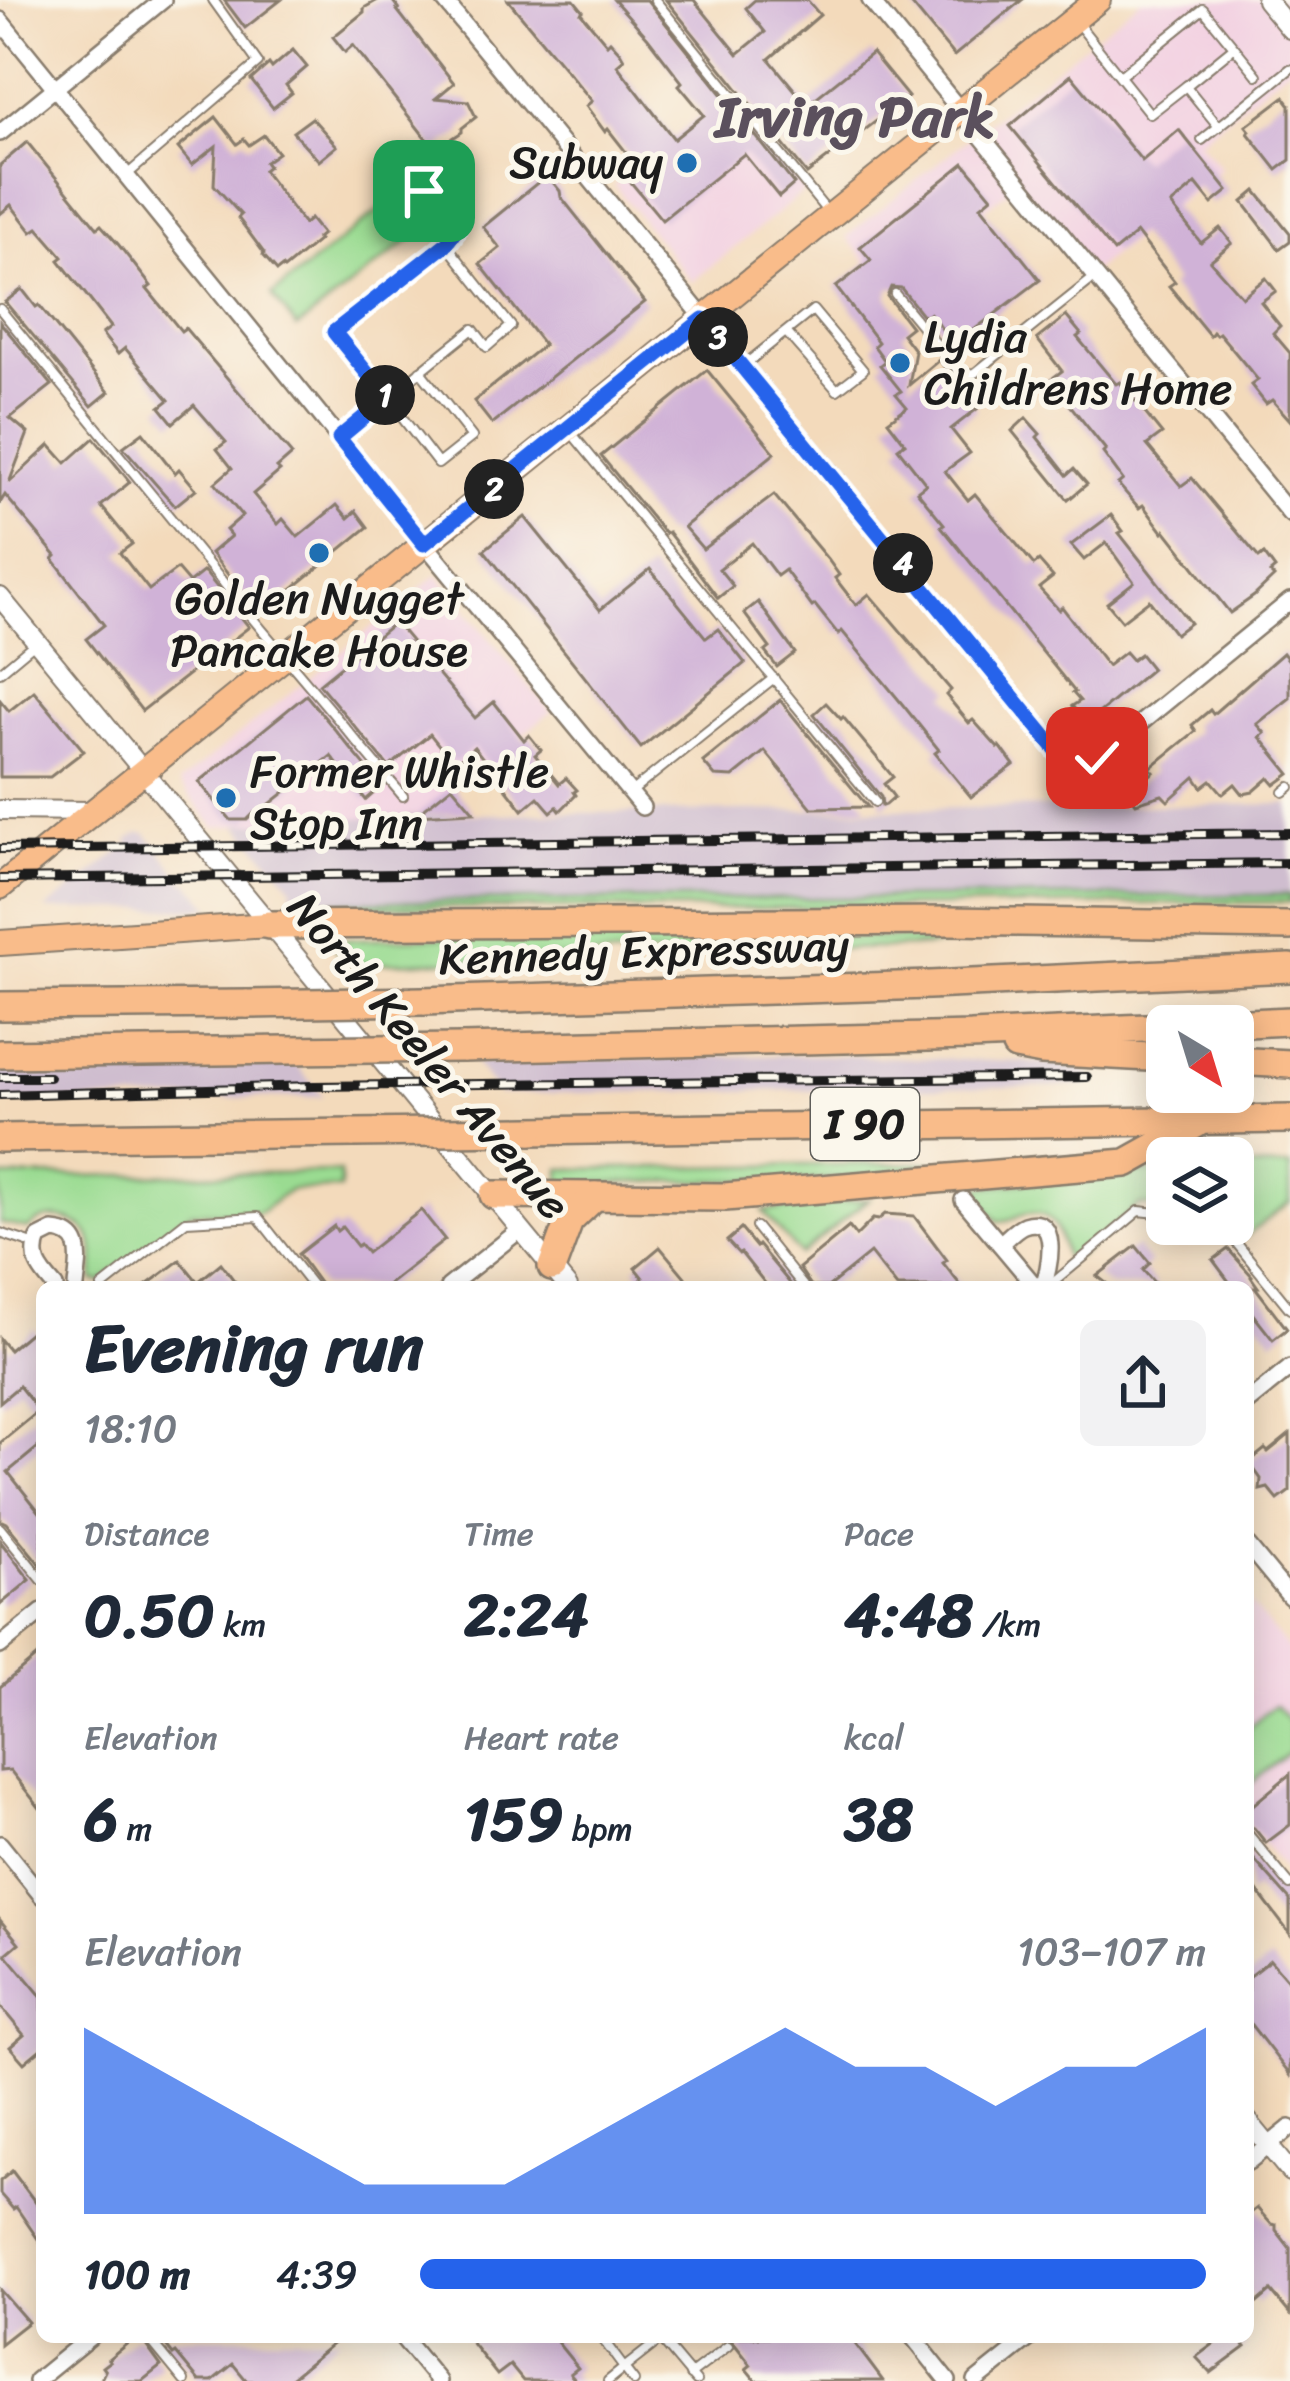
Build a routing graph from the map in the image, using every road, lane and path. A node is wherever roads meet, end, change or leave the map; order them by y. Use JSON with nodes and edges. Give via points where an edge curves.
{"nodes":[{"id":1,"x":163,"y":0,"type":"edge"},
{"id":2,"x":213,"y":0,"type":"edge"},
{"id":3,"x":444,"y":0,"type":"edge"},
{"id":4,"x":655,"y":0,"type":"edge"},
{"id":5,"x":870,"y":0,"type":"edge"},
{"id":6,"x":1098,"y":0,"type":"edge"},
{"id":7,"x":1266,"y":0,"type":"edge"},
{"id":8,"x":1075,"y":19,"type":"junction"},
{"id":9,"x":0,"y":20,"type":"edge"},
{"id":10,"x":1290,"y":29,"type":"edge"},
{"id":11,"x":1234,"y":47,"type":"junction"},
{"id":12,"x":1290,"y":69,"type":"edge"},
{"id":13,"x":1257,"y":75,"type":"dead end"},
{"id":14,"x":1120,"y":76,"type":"junction"},
{"id":15,"x":1186,"y":86,"type":"junction"},
{"id":16,"x":56,"y":88,"type":"junction"},
{"id":17,"x":961,"y":110,"type":"junction"},
{"id":18,"x":1219,"y":127,"type":"junction"},
{"id":19,"x":0,"y":133,"type":"edge"},
{"id":20,"x":1202,"y":140,"type":"dead end"},
{"id":21,"x":127,"y":175,"type":"junction"},
{"id":22,"x":424,"y":191,"type":"dead end"},
{"id":23,"x":831,"y":216,"type":"junction"},
{"id":24,"x":446,"y":244,"type":"junction"},
{"id":25,"x":1096,"y":276,"type":"junction"},
{"id":26,"x":895,"y":295,"type":"dead end"},
{"id":27,"x":0,"y":309,"type":"edge"},
{"id":28,"x":703,"y":319,"type":"junction"},
{"id":29,"x":786,"y":332,"type":"junction"},
{"id":30,"x":742,"y":367,"type":"junction"},
{"id":31,"x":420,"y":371,"type":"junction"},
{"id":32,"x":387,"y":398,"type":"junction"},
{"id":33,"x":568,"y":428,"type":"junction"},
{"id":34,"x":339,"y":438,"type":"junction"},
{"id":35,"x":1290,"y":514,"type":"edge"},
{"id":36,"x":424,"y":544,"type":"junction"},
{"id":37,"x":0,"y":598,"type":"edge"},
{"id":38,"x":1290,"y":601,"type":"edge"},
{"id":39,"x":36,"y":642,"type":"junction"},
{"id":40,"x":286,"y":657,"type":"junction"},
{"id":41,"x":0,"y":671,"type":"edge"},
{"id":42,"x":774,"y":678,"type":"junction"},
{"id":43,"x":143,"y":772,"type":"junction"},
{"id":44,"x":403,"y":796,"type":"dead end"},
{"id":45,"x":636,"y":800,"type":"joint"},
{"id":46,"x":875,"y":802,"type":"dead end"},
{"id":47,"x":0,"y":810,"type":"edge"},
{"id":48,"x":94,"y":812,"type":"junction"},
{"id":49,"x":0,"y":887,"type":"edge"},
{"id":50,"x":269,"y":925,"type":"junction"},
{"id":51,"x":1290,"y":926,"type":"edge"},
{"id":52,"x":0,"y":943,"type":"edge"},
{"id":53,"x":1290,"y":968,"type":"edge"},
{"id":54,"x":0,"y":1006,"type":"edge"},
{"id":55,"x":1290,"y":1022,"type":"edge"},
{"id":56,"x":1254,"y":1023,"type":"edge"},
{"id":57,"x":1146,"y":1028,"type":"edge"},
{"id":58,"x":971,"y":1036,"type":"junction"},
{"id":59,"x":0,"y":1054,"type":"edge"},
{"id":60,"x":1146,"y":1057,"type":"edge"},
{"id":61,"x":1254,"y":1062,"type":"edge"},
{"id":62,"x":1290,"y":1064,"type":"edge"},
{"id":63,"x":1290,"y":1119,"type":"edge"},
{"id":64,"x":1201,"y":1121,"type":"junction"},
{"id":65,"x":0,"y":1138,"type":"edge"},
{"id":66,"x":494,"y":1195,"type":"junction"},
{"id":67,"x":595,"y":1196,"type":"junction"},
{"id":68,"x":963,"y":1200,"type":"dead end"},
{"id":69,"x":1146,"y":1212,"type":"edge"},
{"id":70,"x":756,"y":1227,"type":"dead end"},
{"id":71,"x":521,"y":1228,"type":"junction"},
{"id":72,"x":0,"y":1233,"type":"edge"},
{"id":73,"x":1000,"y":1244,"type":"junction"},
{"id":74,"x":36,"y":1245,"type":"junction"},
{"id":75,"x":1238,"y":1245,"type":"edge"},
{"id":76,"x":560,"y":1277,"type":"edge"},
{"id":77,"x":50,"y":1281,"type":"edge"},
{"id":78,"x":77,"y":1281,"type":"edge"},
{"id":79,"x":110,"y":1281,"type":"edge"},
{"id":80,"x":308,"y":1281,"type":"edge"},
{"id":81,"x":455,"y":1281,"type":"edge"},
{"id":82,"x":799,"y":1281,"type":"edge"},
{"id":83,"x":1037,"y":1281,"type":"edge"},
{"id":84,"x":1045,"y":1281,"type":"edge"},
{"id":85,"x":1051,"y":1281,"type":"edge"},
{"id":86,"x":1290,"y":1309,"type":"edge"},
{"id":87,"x":1290,"y":1368,"type":"edge"},
{"id":88,"x":1254,"y":1397,"type":"edge"},
{"id":89,"x":0,"y":1528,"type":"edge"},
{"id":90,"x":1254,"y":1553,"type":"edge"},
{"id":91,"x":36,"y":1573,"type":"edge"},
{"id":92,"x":1290,"y":1598,"type":"edge"},
{"id":93,"x":36,"y":1617,"type":"edge"},
{"id":94,"x":0,"y":1646,"type":"edge"},
{"id":95,"x":1254,"y":1841,"type":"edge"},
{"id":96,"x":0,"y":1844,"type":"edge"},
{"id":97,"x":1290,"y":1885,"type":"edge"},
{"id":98,"x":36,"y":1889,"type":"edge"},
{"id":99,"x":1254,"y":2128,"type":"edge"},
{"id":100,"x":1290,"y":2128,"type":"edge"},
{"id":101,"x":1268,"y":2146,"type":"junction"},
{"id":102,"x":1254,"y":2157,"type":"edge"},
{"id":103,"x":1290,"y":2172,"type":"edge"},
{"id":104,"x":83,"y":2343,"type":"edge"},
{"id":105,"x":153,"y":2343,"type":"edge"},
{"id":106,"x":407,"y":2343,"type":"edge"},
{"id":107,"x":605,"y":2343,"type":"edge"},
{"id":108,"x":660,"y":2343,"type":"edge"},
{"id":109,"x":665,"y":2343,"type":"edge"},
{"id":110,"x":918,"y":2343,"type":"edge"},
{"id":111,"x":1024,"y":2343,"type":"edge"},
{"id":112,"x":728,"y":2346,"type":"dead end"},
{"id":113,"x":624,"y":2368,"type":"junction"},
{"id":114,"x":693,"y":2378,"type":"edge"},
{"id":115,"x":36,"y":2381,"type":"edge"},
{"id":116,"x":184,"y":2381,"type":"edge"},
{"id":117,"x":438,"y":2381,"type":"edge"},
{"id":118,"x":608,"y":2381,"type":"edge"},
{"id":119,"x":634,"y":2381,"type":"edge"},
{"id":120,"x":949,"y":2381,"type":"edge"},
{"id":121,"x":976,"y":2381,"type":"edge"}],
"edges":[{"from":1,"to":16,"type":"street"},
{"from":2,"to":21,"type":"lane","via":[[258,63]]},
{"from":3,"to":28,"type":"street"},
{"from":4,"to":23,"type":"lane"},
{"from":5,"to":17,"type":"street"},
{"from":6,"to":8,"type":"main road"},
{"from":7,"to":10,"type":"street"},
{"from":8,"to":14,"type":"lane"},
{"from":8,"to":17,"type":"main road"},
{"from":9,"to":16,"type":"street"},
{"from":11,"to":13,"type":"lane"},
{"from":11,"to":14,"type":"lane","via":[[1203,9]]},
{"from":11,"to":15,"type":"lane"},
{"from":12,"to":18,"type":"lane"},
{"from":14,"to":15,"type":"lane","via":[[1150,114]]},
{"from":15,"to":18,"type":"lane"},
{"from":16,"to":19,"type":"street"},
{"from":16,"to":21,"type":"street"},
{"from":17,"to":23,"type":"main road"},
{"from":17,"to":25,"type":"street"},
{"from":18,"to":20,"type":"lane"},
{"from":21,"to":34,"type":"street"},
{"from":22,"to":24,"type":"lane","via":[[456,230]]},
{"from":23,"to":28,"type":"main road"},
{"from":24,"to":31,"type":"lane","via":[[511,326],[487,347],[472,329]]},
{"from":24,"to":32,"type":"lane","via":[[334,332]]},
{"from":25,"to":26,"type":"lane","via":[[966,374]]},
{"from":25,"to":35,"type":"street"},
{"from":27,"to":40,"type":"lane"},
{"from":28,"to":30,"type":"street"},
{"from":28,"to":33,"type":"main road"},
{"from":29,"to":29,"type":"lane","via":[[813,310],[863,370],[837,391]]},
{"from":29,"to":30,"type":"lane"},
{"from":30,"to":38,"type":"street","via":[[1077,775]]},
{"from":31,"to":32,"type":"lane"},
{"from":31,"to":32,"type":"lane","via":[[472,436],[438,464]]},
{"from":32,"to":34,"type":"lane"},
{"from":33,"to":36,"type":"main road"},
{"from":33,"to":42,"type":"lane"},
{"from":34,"to":36,"type":"street"},
{"from":36,"to":40,"type":"main road"},
{"from":36,"to":45,"type":"street"},
{"from":37,"to":39,"type":"street","name":"North Keeler Avenue"},
{"from":39,"to":41,"type":"lane"},
{"from":39,"to":43,"type":"street","name":"North Keeler Avenue"},
{"from":40,"to":43,"type":"main road"},
{"from":40,"to":44,"type":"lane"},
{"from":42,"to":45,"type":"lane"},
{"from":42,"to":46,"type":"lane"},
{"from":43,"to":48,"type":"main road"},
{"from":43,"to":50,"type":"street","name":"North Keeler Avenue"},
{"from":47,"to":48,"type":"street"},
{"from":48,"to":49,"type":"main road"},
{"from":50,"to":51,"type":"highway"},
{"from":50,"to":52,"type":"main road"},
{"from":50,"to":66,"type":"street","name":"North Keeler Avenue"},
{"from":53,"to":54,"type":"highway","name":"Kennedy Expressway","bridge":true,"via":[[423,1001]]},
{"from":55,"to":56,"type":"highway"},
{"from":57,"to":58,"type":"highway","number":"I 90"},
{"from":58,"to":59,"type":"highway","number":"I 90","bridge":true},
{"from":58,"to":60,"type":"highway","number":"I 90","via":[[1042,1051]]},
{"from":61,"to":62,"type":"highway"},
{"from":63,"to":64,"type":"highway","number":"I 90"},
{"from":64,"to":65,"type":"highway","number":"I 90","bridge":true},
{"from":64,"to":67,"type":"highway","via":[[1126,1163],[725,1197]]},
{"from":66,"to":67,"type":"highway"},
{"from":66,"to":71,"type":"street","name":"North Keeler Avenue"},
{"from":67,"to":76,"type":"highway","via":[[569,1221]]},
{"from":68,"to":73,"type":"street"},
{"from":69,"to":85,"type":"lane"},
{"from":70,"to":82,"type":"lane"},
{"from":71,"to":76,"type":"street","name":"North Keeler Avenue"},
{"from":71,"to":81,"type":"street"},
{"from":72,"to":74,"type":"lane"},
{"from":73,"to":83,"type":"street"},
{"from":73,"to":84,"type":"street","via":[[1023,1225],[1044,1229],[1051,1240]]},
{"from":74,"to":77,"type":"street"},
{"from":74,"to":78,"type":"street","via":[[52,1231],[74,1239]]},
{"from":75,"to":86,"type":"lane"},
{"from":79,"to":80,"type":"lane","via":[[186,1221],[258,1217]]},
{"from":87,"to":88,"type":"street"},
{"from":89,"to":91,"type":"lane"},
{"from":90,"to":92,"type":"street"},
{"from":93,"to":94,"type":"street"},
{"from":95,"to":97,"type":"lane"},
{"from":96,"to":98,"type":"street"},
{"from":99,"to":101,"type":"street"},
{"from":100,"to":101,"type":"street"},
{"from":101,"to":102,"type":"street"},
{"from":101,"to":103,"type":"street"},
{"from":104,"to":115,"type":"street"},
{"from":105,"to":116,"type":"lane"},
{"from":106,"to":117,"type":"street"},
{"from":107,"to":113,"type":"lane"},
{"from":108,"to":113,"type":"lane"},
{"from":109,"to":114,"type":"lane"},
{"from":110,"to":120,"type":"street"},
{"from":111,"to":121,"type":"street"},
{"from":112,"to":114,"type":"lane"},
{"from":113,"to":118,"type":"lane"},
{"from":113,"to":119,"type":"lane"}]}
